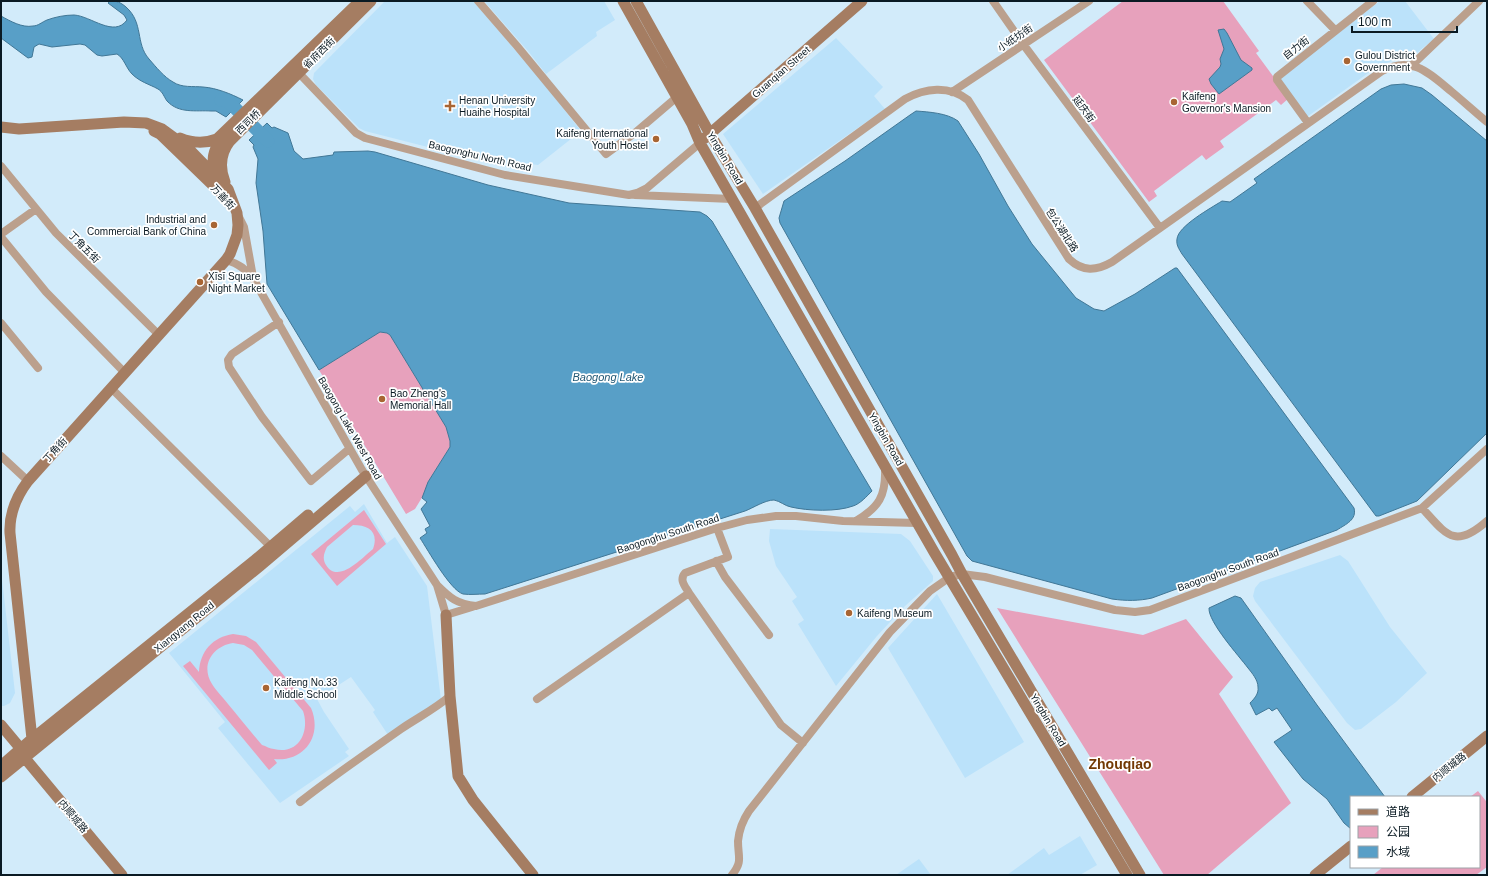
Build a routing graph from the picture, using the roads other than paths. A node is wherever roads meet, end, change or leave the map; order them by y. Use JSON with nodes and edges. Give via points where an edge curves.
{"nodes":[{"id":1,"x":360,"y":1,"type":"edge"},
{"id":2,"x":372,"y":1,"type":"edge"},
{"id":3,"x":478,"y":1,"type":"edge"},
{"id":4,"x":623,"y":1,"type":"edge"},
{"id":5,"x":636,"y":1,"type":"edge"},
{"id":6,"x":862,"y":1,"type":"edge"},
{"id":7,"x":993,"y":1,"type":"edge"},
{"id":8,"x":1089,"y":1,"type":"edge"},
{"id":9,"x":1307,"y":1,"type":"edge"},
{"id":10,"x":1373,"y":1,"type":"edge"},
{"id":11,"x":1479,"y":1,"type":"edge"},
{"id":12,"x":1335,"y":30,"type":"junction"},
{"id":13,"x":1023,"y":44,"type":"junction"},
{"id":14,"x":1411,"y":66,"type":"junction"},
{"id":15,"x":295,"y":70,"type":"junction"},
{"id":16,"x":952,"y":92,"type":"junction"},
{"id":17,"x":677,"y":97,"type":"junction"},
{"id":18,"x":263,"y":101,"type":"joint"},
{"id":19,"x":1487,"y":122,"type":"edge"},
{"id":20,"x":1308,"y":123,"type":"junction"},
{"id":21,"x":1,"y":127,"type":"edge"},
{"id":22,"x":165,"y":134,"type":"junction"},
{"id":23,"x":710,"y":134,"type":"junction"},
{"id":24,"x":223,"y":142,"type":"junction"},
{"id":25,"x":700,"y":142,"type":"junction"},
{"id":26,"x":185,"y":146,"type":"junction"},
{"id":27,"x":1,"y":166,"type":"edge"},
{"id":28,"x":216,"y":175,"type":"junction"},
{"id":29,"x":226,"y":192,"type":"junction"},
{"id":30,"x":629,"y":195,"type":"junction"},
{"id":31,"x":732,"y":199,"type":"junction"},
{"id":32,"x":755,"y":208,"type":"junction"},
{"id":33,"x":36,"y":209,"type":"junction"},
{"id":34,"x":237,"y":213,"type":"junction"},
{"id":35,"x":1160,"y":228,"type":"junction"},
{"id":36,"x":1,"y":236,"type":"edge"},
{"id":37,"x":226,"y":260,"type":"junction"},
{"id":38,"x":254,"y":280,"type":"junction"},
{"id":39,"x":279,"y":322,"type":"junction"},
{"id":40,"x":1,"y":323,"type":"edge"},
{"id":41,"x":159,"y":335,"type":"junction"},
{"id":42,"x":38,"y":368,"type":"dead end"},
{"id":43,"x":125,"y":373,"type":"junction"},
{"id":44,"x":111,"y":388,"type":"junction"},
{"id":45,"x":349,"y":449,"type":"junction"},
{"id":46,"x":1487,"y":449,"type":"edge"},
{"id":47,"x":1,"y":456,"type":"edge"},
{"id":48,"x":885,"y":466,"type":"junction"},
{"id":49,"x":364,"y":473,"type":"junction"},
{"id":50,"x":28,"y":481,"type":"junction"},
{"id":51,"x":1422,"y":508,"type":"junction"},
{"id":52,"x":855,"y":521,"type":"junction"},
{"id":53,"x":1487,"y":521,"type":"edge"},
{"id":54,"x":917,"y":523,"type":"junction"},
{"id":55,"x":717,"y":528,"type":"junction"},
{"id":56,"x":271,"y":547,"type":"junction"},
{"id":57,"x":716,"y":561,"type":"junction"},
{"id":58,"x":962,"y":574,"type":"junction"},
{"id":59,"x":950,"y":577,"type":"junction"},
{"id":60,"x":438,"y":585,"type":"junction"},
{"id":61,"x":689,"y":593,"type":"junction"},
{"id":62,"x":476,"y":606,"type":"junction"},
{"id":63,"x":446,"y":615,"type":"junction"},
{"id":64,"x":768,"y":635,"type":"dead end"},
{"id":65,"x":450,"y":696,"type":"junction"},
{"id":66,"x":537,"y":699,"type":"dead end"},
{"id":67,"x":1,"y":725,"type":"edge"},
{"id":68,"x":1,"y":734,"type":"edge"},
{"id":69,"x":1487,"y":736,"type":"edge"},
{"id":70,"x":32,"y":739,"type":"junction"},
{"id":71,"x":803,"y":743,"type":"junction"},
{"id":72,"x":22,"y":754,"type":"junction"},
{"id":73,"x":1,"y":766,"type":"edge"},
{"id":74,"x":1,"y":777,"type":"edge"},
{"id":75,"x":1413,"y":796,"type":"edge"},
{"id":76,"x":300,"y":802,"type":"dead end"},
{"id":77,"x":1350,"y":847,"type":"edge"},
{"id":78,"x":122,"y":875,"type":"edge"},
{"id":79,"x":533,"y":875,"type":"edge"},
{"id":80,"x":732,"y":875,"type":"edge"},
{"id":81,"x":1127,"y":875,"type":"edge"},
{"id":82,"x":1140,"y":875,"type":"edge"},
{"id":83,"x":1315,"y":875,"type":"edge"}],
"edges":[{"from":1,"to":15,"type":"street","name":"省府西街"},
{"from":2,"to":15,"type":"street","name":"省府西街"},
{"from":3,"to":17,"type":"street","via":[[606,154]]},
{"from":4,"to":17,"type":"street","name":"Yingbin Road"},
{"from":5,"to":23,"type":"street","name":"Yingbin Road"},
{"from":6,"to":23,"type":"street","name":"Guanqian Street"},
{"from":7,"to":13,"type":"street","name":"延庆街"},
{"from":8,"to":13,"type":"street","name":"小纸坊街"},
{"from":9,"to":12,"type":"street"},
{"from":10,"to":12,"type":"street","name":"自力街"},
{"from":11,"to":14,"type":"street"},
{"from":12,"to":20,"type":"street","name":"自力街","via":[[1277,77]]},
{"from":13,"to":16,"type":"street","name":"小纸坊街"},
{"from":13,"to":35,"type":"street","name":"延庆街"},
{"from":14,"to":19,"type":"street","via":[[1429,72]]},
{"from":14,"to":20,"type":"street","name":"包公湖北路","via":[[1395,65],[1382,71]]},
{"from":15,"to":18,"type":"street","name":"省府西街"},
{"from":15,"to":30,"type":"street","name":"Baogonghu North Road","via":[[356,133],[365,138],[505,174]]},
{"from":16,"to":32,"type":"street","name":"包公湖北路","via":[[930,90],[905,99]]},
{"from":16,"to":35,"type":"street","name":"包公湖北路","via":[[968,100],[1065,254],[1076,265],[1089,270],[1103,267]]},
{"from":17,"to":25,"type":"street","name":"Yingbin Road"},
{"from":18,"to":24,"type":"street","name":"西司桥"},
{"from":20,"to":35,"type":"street","name":"包公湖北路"},
{"from":21,"to":22,"type":"street","name":"万善街","via":[[19,129],[124,122]]},
{"from":22,"to":24,"type":"street","via":[[190,142],[208,143],[217,139]]},
{"from":22,"to":26,"type":"street","via":[[176,143]]},
{"from":22,"to":29,"type":"street","name":"万善街"},
{"from":23,"to":25,"type":"street","name":"Guanqian Street"},
{"from":23,"to":32,"type":"street","name":"Yingbin Road"},
{"from":24,"to":26,"type":"street","via":[[205,149]]},
{"from":24,"to":28,"type":"street","via":[[213,159]]},
{"from":24,"to":29,"type":"street","via":[[221,168]]},
{"from":25,"to":30,"type":"street","name":"Baogonghu North Road","via":[[648,188]]},
{"from":25,"to":31,"type":"street","name":"Yingbin Road"},
{"from":26,"to":28,"type":"street","name":"万善街"},
{"from":27,"to":33,"type":"street","name":"丁角五街"},
{"from":28,"to":29,"type":"street"},
{"from":29,"to":34,"type":"street","name":"万善街"},
{"from":30,"to":31,"type":"street"},
{"from":31,"to":48,"type":"street","name":"Yingbin Road"},
{"from":32,"to":58,"type":"street","name":"Yingbin Road"},
{"from":33,"to":36,"type":"street"},
{"from":33,"to":41,"type":"street","name":"丁角五街","via":[[56,233]]},
{"from":34,"to":37,"type":"street","name":"丁角街","via":[[238,235]]},
{"from":34,"to":38,"type":"street","via":[[244,227]]},
{"from":36,"to":43,"type":"street","via":[[46,292]]},
{"from":37,"to":38,"type":"street","name":"Baogong Lake West Road","via":[[241,266]]},
{"from":37,"to":41,"type":"street","name":"丁角街"},
{"from":38,"to":39,"type":"street","name":"Baogong Lake West Road"},
{"from":39,"to":45,"type":"street","name":"Baogong Lake West Road"},
{"from":39,"to":45,"type":"street","via":[[232,354],[228,360],[229,366],[262,417],[311,481]]},
{"from":40,"to":42,"type":"street"},
{"from":41,"to":43,"type":"street","name":"丁角街"},
{"from":43,"to":44,"type":"street","name":"丁角街"},
{"from":44,"to":50,"type":"street","name":"丁角街"},
{"from":44,"to":56,"type":"street"},
{"from":45,"to":49,"type":"street","name":"Baogong Lake West Road"},
{"from":46,"to":51,"type":"street","name":"Baogonghu South Road"},
{"from":47,"to":50,"type":"street"},
{"from":48,"to":52,"type":"street","via":[[886,484],[881,498],[876,506]]},
{"from":48,"to":54,"type":"street","name":"Yingbin Road"},
{"from":49,"to":56,"type":"street","name":"Xiangyang Road"},
{"from":49,"to":60,"type":"street","name":"Baogong Lake West Road"},
{"from":49,"to":72,"type":"street","name":"Xiangyang Road","via":[[260,566]]},
{"from":50,"to":70,"type":"street","name":"丁角街","via":[[13,505],[9,525]]},
{"from":51,"to":53,"type":"street","via":[[1444,532],[1456,537],[1464,536]]},
{"from":51,"to":58,"type":"street","name":"Baogonghu South Road","via":[[1150,610],[1108,609],[985,577]]},
{"from":52,"to":54,"type":"street","name":"Baogonghu South Road"},
{"from":52,"to":55,"type":"street","name":"Baogonghu South Road","via":[[776,516]]},
{"from":54,"to":59,"type":"street","name":"Yingbin Road"},
{"from":55,"to":57,"type":"street","via":[[728,557]]},
{"from":55,"to":62,"type":"street","name":"Baogonghu South Road"},
{"from":56,"to":70,"type":"street","name":"Xiangyang Road"},
{"from":57,"to":61,"type":"street","via":[[682,576]]},
{"from":57,"to":64,"type":"street"},
{"from":58,"to":59,"type":"street","name":"Baogonghu South Road"},
{"from":58,"to":82,"type":"street","name":"Yingbin Road"},
{"from":59,"to":71,"type":"street","via":[[930,592],[890,632]]},
{"from":59,"to":81,"type":"street","name":"Yingbin Road"},
{"from":60,"to":62,"type":"street","via":[[457,602]]},
{"from":60,"to":63,"type":"street","name":"Baogong Lake West Road"},
{"from":61,"to":66,"type":"street"},
{"from":61,"to":71,"type":"street","via":[[781,725]]},
{"from":62,"to":63,"type":"street","name":"Baogonghu South Road"},
{"from":63,"to":65,"type":"street"},
{"from":65,"to":76,"type":"street","via":[[329,779]]},
{"from":65,"to":79,"type":"street","via":[[458,776],[473,800]]},
{"from":67,"to":72,"type":"street","name":"内顺城路"},
{"from":68,"to":72,"type":"street","name":"内顺城路"},
{"from":69,"to":75,"type":"street","name":"内顺城路"},
{"from":70,"to":72,"type":"street","name":"Xiangyang Road"},
{"from":71,"to":80,"type":"street","via":[[744,820],[738,840],[739,864]]},
{"from":72,"to":73,"type":"street","name":"Xiangyang Road"},
{"from":72,"to":74,"type":"street","name":"Xiangyang Road"},
{"from":72,"to":78,"type":"street","name":"内顺城路"},
{"from":77,"to":83,"type":"street"}]}
